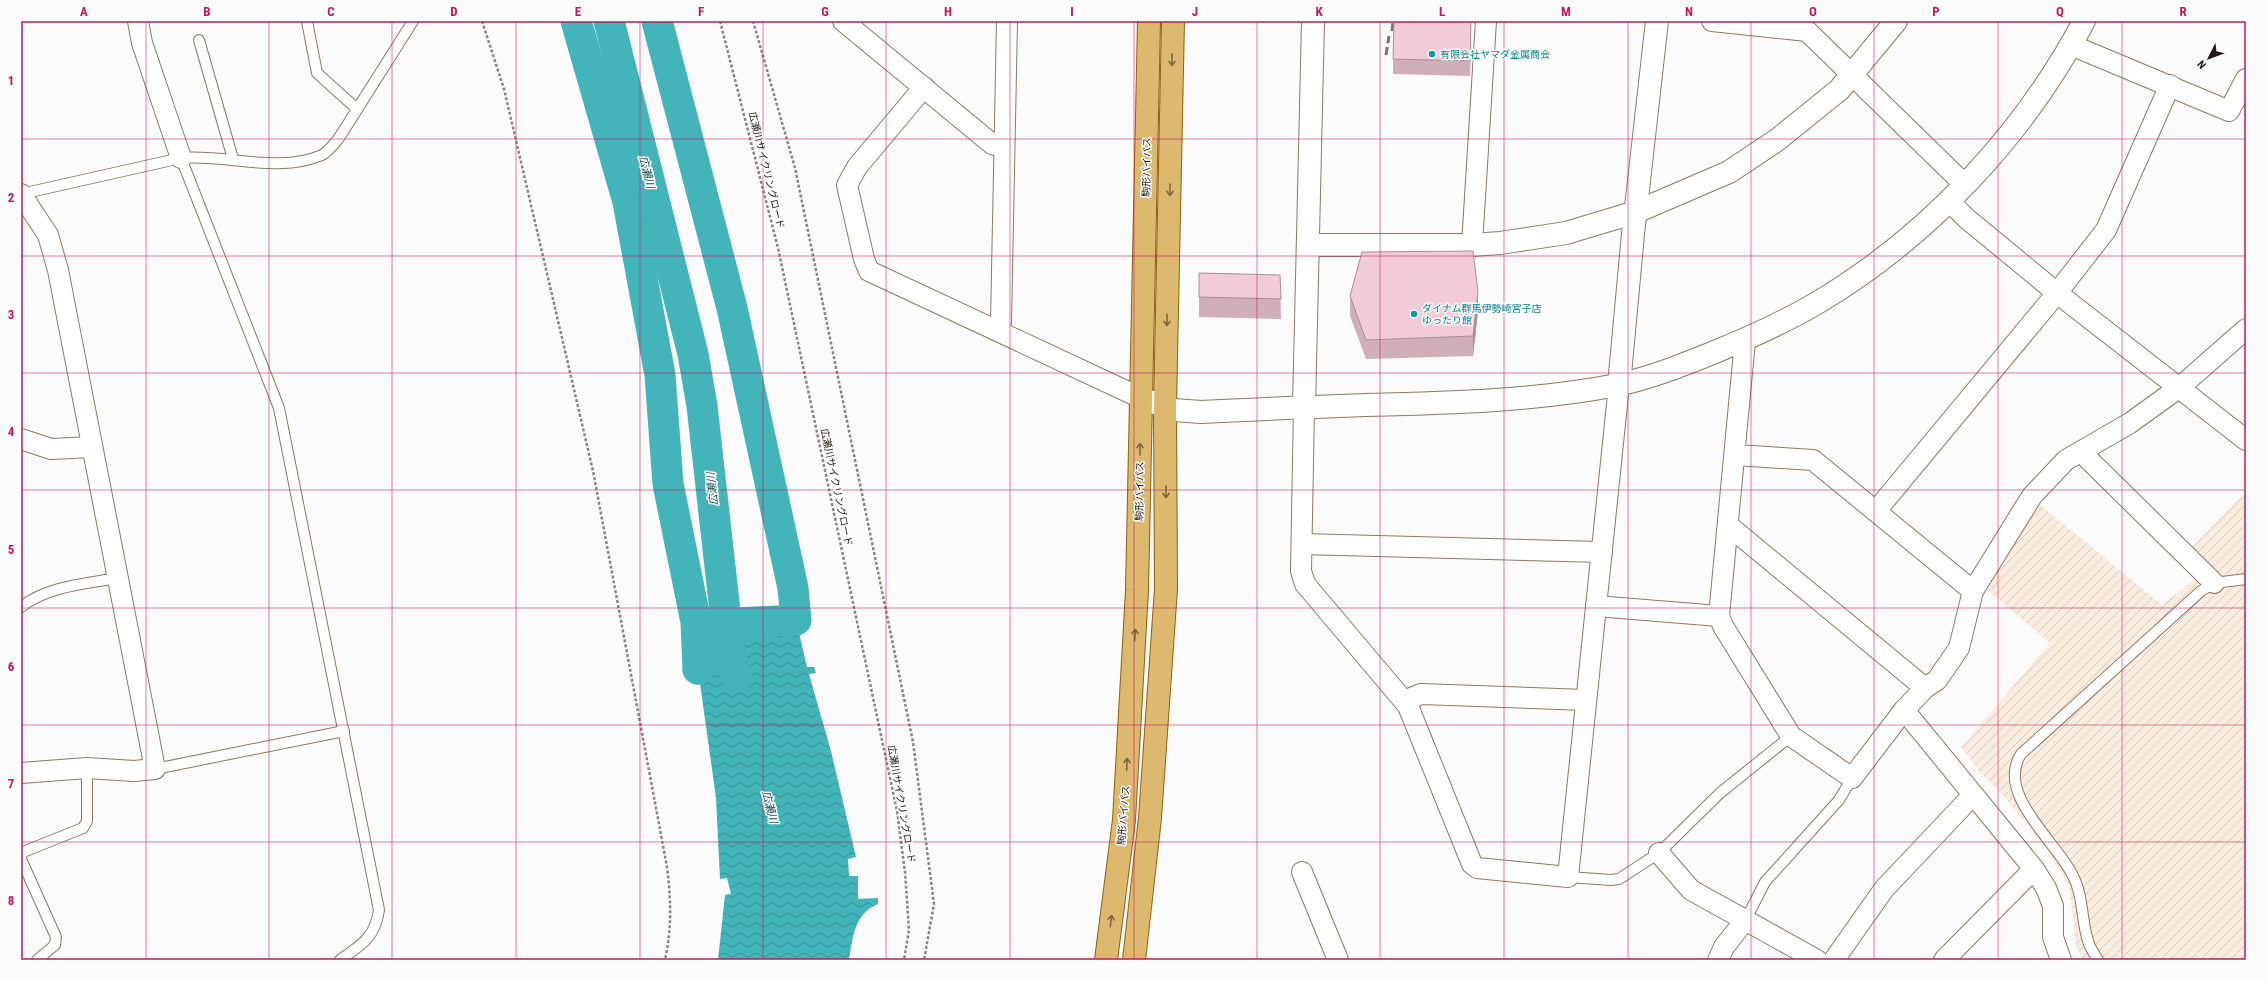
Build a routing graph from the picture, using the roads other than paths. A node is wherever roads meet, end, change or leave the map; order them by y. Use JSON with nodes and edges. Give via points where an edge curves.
{"nodes":[{"id":1,"x":138,"y":21,"type":"edge"},
{"id":2,"x":307,"y":21,"type":"edge"},
{"id":3,"x":413,"y":21,"type":"edge"},
{"id":4,"x":843,"y":21,"type":"edge"},
{"id":5,"x":1008,"y":21,"type":"edge"},
{"id":6,"x":1149,"y":21,"type":"edge"},
{"id":7,"x":1173,"y":21,"type":"edge"},
{"id":8,"x":1313,"y":21,"type":"edge"},
{"id":9,"x":1486,"y":21,"type":"edge"},
{"id":10,"x":1657,"y":21,"type":"edge"},
{"id":11,"x":1712,"y":21,"type":"edge"},
{"id":12,"x":1896,"y":21,"type":"edge"},
{"id":13,"x":2084,"y":21,"type":"edge"},
{"id":14,"x":199,"y":40,"type":"dead end"},
{"id":15,"x":2071,"y":45,"type":"junction"},
{"id":16,"x":1852,"y":75,"type":"junction"},
{"id":17,"x":2246,"y":79,"type":"edge"},
{"id":18,"x":2170,"y":85,"type":"junction"},
{"id":19,"x":924,"y":88,"type":"junction"},
{"id":20,"x":357,"y":110,"type":"junction"},
{"id":21,"x":1004,"y":147,"type":"junction"},
{"id":22,"x":182,"y":158,"type":"junction"},
{"id":23,"x":234,"y":159,"type":"junction"},
{"id":24,"x":1964,"y":185,"type":"junction"},
{"id":25,"x":21,"y":194,"type":"edge"},
{"id":26,"x":1949,"y":202,"type":"junction"},
{"id":27,"x":1636,"y":212,"type":"junction"},
{"id":28,"x":1308,"y":245,"type":"junction"},
{"id":29,"x":1472,"y":245,"type":"junction"},
{"id":30,"x":2057,"y":293,"type":"junction"},
{"id":31,"x":2246,"y":329,"type":"edge"},
{"id":32,"x":998,"y":331,"type":"junction"},
{"id":33,"x":1745,"y":341,"type":"junction"},
{"id":34,"x":1619,"y":385,"type":"junction"},
{"id":35,"x":2180,"y":387,"type":"junction"},
{"id":36,"x":1141,"y":398,"type":"junction"},
{"id":37,"x":1165,"y":406,"type":"junction"},
{"id":38,"x":1304,"y":407,"type":"junction"},
{"id":39,"x":21,"y":439,"type":"edge"},
{"id":40,"x":2246,"y":440,"type":"edge"},
{"id":41,"x":92,"y":447,"type":"junction"},
{"id":42,"x":2081,"y":452,"type":"junction"},
{"id":43,"x":1735,"y":455,"type":"junction"},
{"id":44,"x":1876,"y":511,"type":"junction"},
{"id":45,"x":1729,"y":526,"type":"junction"},
{"id":46,"x":1302,"y":544,"type":"junction"},
{"id":47,"x":1602,"y":552,"type":"junction"},
{"id":48,"x":117,"y":578,"type":"junction"},
{"id":49,"x":2246,"y":579,"type":"edge"},
{"id":50,"x":2214,"y":584,"type":"junction"},
{"id":51,"x":1973,"y":591,"type":"junction"},
{"id":52,"x":21,"y":606,"type":"edge"},
{"id":53,"x":1596,"y":606,"type":"junction"},
{"id":54,"x":1720,"y":616,"type":"junction"},
{"id":55,"x":1925,"y":688,"type":"junction"},
{"id":56,"x":1586,"y":700,"type":"junction"},
{"id":57,"x":1404,"y":701,"type":"junction"},
{"id":58,"x":1904,"y":710,"type":"junction"},
{"id":59,"x":344,"y":731,"type":"junction"},
{"id":60,"x":1791,"y":736,"type":"junction"},
{"id":61,"x":88,"y":768,"type":"junction"},
{"id":62,"x":155,"y":769,"type":"junction"},
{"id":63,"x":21,"y":773,"type":"edge"},
{"id":64,"x":1852,"y":778,"type":"junction"},
{"id":65,"x":1973,"y":795,"type":"junction"},
{"id":66,"x":1659,"y":853,"type":"junction"},
{"id":67,"x":21,"y":856,"type":"edge"},
{"id":68,"x":21,"y":859,"type":"edge"},
{"id":69,"x":2034,"y":869,"type":"junction"},
{"id":70,"x":1302,"y":872,"type":"dead end"},
{"id":71,"x":1568,"y":877,"type":"junction"},
{"id":72,"x":1746,"y":919,"type":"junction"},
{"id":73,"x":37,"y":960,"type":"edge"},
{"id":74,"x":340,"y":960,"type":"edge"},
{"id":75,"x":1109,"y":960,"type":"edge"},
{"id":76,"x":1134,"y":960,"type":"edge"},
{"id":77,"x":1338,"y":960,"type":"edge"},
{"id":78,"x":1718,"y":960,"type":"edge"},
{"id":79,"x":1817,"y":960,"type":"edge"},
{"id":80,"x":1834,"y":960,"type":"edge"},
{"id":81,"x":1944,"y":960,"type":"edge"},
{"id":82,"x":2061,"y":960,"type":"edge"},
{"id":83,"x":2098,"y":960,"type":"edge"}],
"edges":[{"from":1,"to":22,"type":"street","via":[[142,43]]},
{"from":2,"to":20,"type":"lane","via":[[317,73]]},
{"from":3,"to":20,"type":"lane"},
{"from":4,"to":19,"type":"street"},
{"from":5,"to":21,"type":"street"},
{"from":6,"to":36,"type":"main road","name":"駒形バイパス"},
{"from":7,"to":37,"type":"main road","one_way":true},
{"from":8,"to":28,"type":"street"},
{"from":9,"to":29,"type":"street"},
{"from":10,"to":27,"type":"street"},
{"from":11,"to":16,"type":"street","via":[[1807,31]]},
{"from":12,"to":16,"type":"street"},
{"from":13,"to":15,"type":"street"},
{"from":14,"to":23,"type":"lane"},
{"from":15,"to":18,"type":"street"},
{"from":15,"to":24,"type":"street","via":[[2012,130]]},
{"from":16,"to":24,"type":"street"},
{"from":16,"to":27,"type":"street","via":[[1838,90],[1777,140],[1729,172]]},
{"from":17,"to":18,"type":"street","via":[[2229,111]]},
{"from":18,"to":30,"type":"street","via":[[2106,230]]},
{"from":19,"to":21,"type":"street","via":[[992,144]]},
{"from":19,"to":32,"type":"street","via":[[848,180],[864,259],[869,270],[875,274]]},
{"from":20,"to":23,"type":"lane","via":[[331,148],[322,155],[296,162]]},
{"from":21,"to":32,"type":"street","via":[[1001,322]]},
{"from":22,"to":23,"type":"lane"},
{"from":22,"to":25,"type":"lane"},
{"from":22,"to":59,"type":"lane","via":[[278,408]]},
{"from":24,"to":26,"type":"street"},
{"from":25,"to":41,"type":"street","via":[[48,236],[58,270]]},
{"from":26,"to":30,"type":"street"},
{"from":26,"to":33,"type":"street","via":[[1889,253],[1856,277],[1816,303]]},
{"from":27,"to":29,"type":"street","via":[[1566,233]]},
{"from":27,"to":34,"type":"street"},
{"from":28,"to":29,"type":"street"},
{"from":28,"to":38,"type":"street"},
{"from":30,"to":35,"type":"street"},
{"from":30,"to":44,"type":"street"},
{"from":31,"to":35,"type":"street"},
{"from":32,"to":36,"type":"street"},
{"from":33,"to":34,"type":"street","via":[[1661,373]]},
{"from":33,"to":43,"type":"street"},
{"from":34,"to":38,"type":"street","via":[[1559,395],[1488,402]]},
{"from":34,"to":47,"type":"street"},
{"from":35,"to":40,"type":"street"},
{"from":35,"to":42,"type":"street","via":[[2130,423]]},
{"from":36,"to":37,"type":"street"},
{"from":75,"to":36,"type":"main road","name":"駒形バイパス","one_way":true,"via":[[1124,812],[1137,590]]},
{"from":37,"to":38,"type":"street","via":[[1174,410],[1201,412]]},
{"from":37,"to":76,"type":"main road","one_way":true,"via":[[1166,590],[1150,818]]},
{"from":38,"to":46,"type":"street"},
{"from":39,"to":41,"type":"street","via":[[51,449]]},
{"from":41,"to":48,"type":"street"},
{"from":42,"to":50,"type":"street"},
{"from":42,"to":51,"type":"street","via":[[2066,460],[2032,496]]},
{"from":43,"to":44,"type":"street","via":[[1813,460]]},
{"from":43,"to":45,"type":"street"},
{"from":44,"to":51,"type":"street"},
{"from":45,"to":54,"type":"street","via":[[1719,605]]},
{"from":45,"to":55,"type":"street"},
{"from":46,"to":47,"type":"street"},
{"from":46,"to":57,"type":"street","via":[[1301,571],[1305,584]]},
{"from":47,"to":53,"type":"street"},
{"from":48,"to":52,"type":"lane","via":[[56,589]]},
{"from":48,"to":62,"type":"street"},
{"from":49,"to":50,"type":"lane"},
{"from":50,"to":83,"type":"lane","via":[[2201,591],[2017,761],[2014,776],[2017,791],[2023,804],[2073,875],[2083,906],[2089,944]]},
{"from":51,"to":55,"type":"street","via":[[1959,648],[1937,680]]},
{"from":53,"to":54,"type":"street"},
{"from":53,"to":56,"type":"street"},
{"from":54,"to":60,"type":"street","via":[[1723,626]]},
{"from":55,"to":58,"type":"street"},
{"from":56,"to":57,"type":"street","via":[[1420,694]]},
{"from":56,"to":71,"type":"street"},
{"from":57,"to":71,"type":"street","via":[[1411,711],[1472,864],[1477,868]]},
{"from":58,"to":64,"type":"street"},
{"from":58,"to":65,"type":"street"},
{"from":59,"to":62,"type":"lane"},
{"from":59,"to":74,"type":"lane","via":[[379,910],[372,934],[362,945]]},
{"from":60,"to":64,"type":"street"},
{"from":60,"to":66,"type":"lane","via":[[1720,793]]},
{"from":61,"to":62,"type":"street","via":[[134,771]]},
{"from":61,"to":63,"type":"street"},
{"from":61,"to":67,"type":"lane","via":[[87,821],[83,828],[23,852]]},
{"from":64,"to":72,"type":"lane","via":[[1839,800],[1765,882]]},
{"from":65,"to":69,"type":"street"},
{"from":65,"to":80,"type":"street","via":[[1884,889]]},
{"from":66,"to":71,"type":"lane","via":[[1619,878],[1611,880]]},
{"from":66,"to":72,"type":"street","via":[[1691,890]]},
{"from":68,"to":73,"type":"lane","via":[[56,937],[55,945]]},
{"from":69,"to":81,"type":"street"},
{"from":69,"to":82,"type":"street","via":[[2053,906],[2053,937]]},
{"from":70,"to":77,"type":"street"},
{"from":72,"to":78,"type":"street","via":[[1724,947]]},
{"from":72,"to":79,"type":"street"}]}
